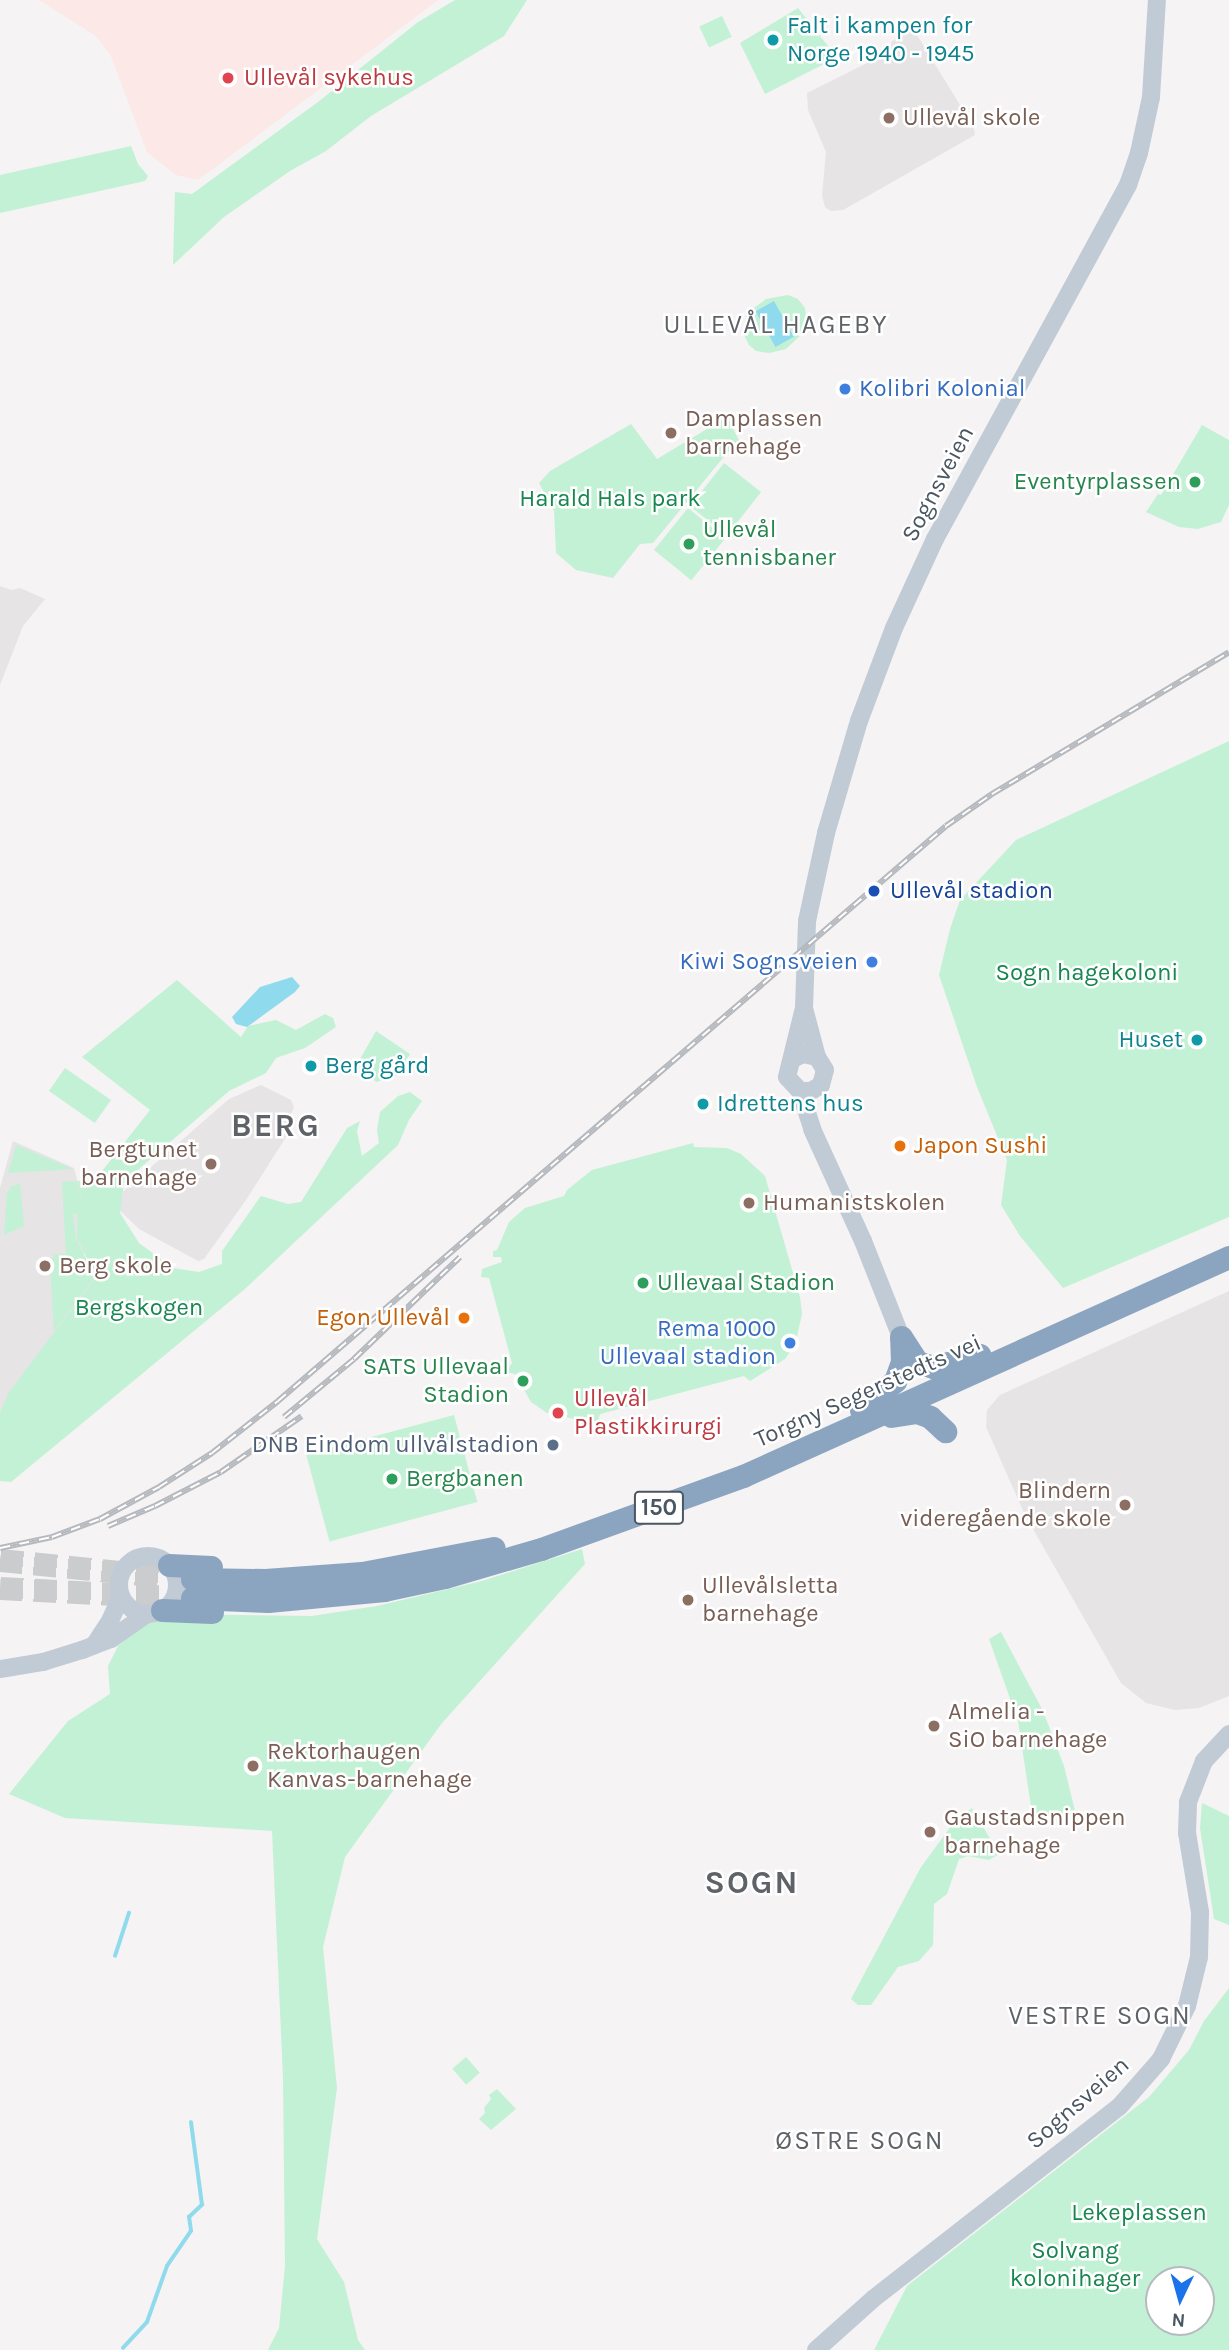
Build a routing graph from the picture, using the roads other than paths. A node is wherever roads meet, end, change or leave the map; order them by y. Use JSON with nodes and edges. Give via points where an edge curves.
{"nodes":[{"id":1,"x":1157,"y":0,"type":"edge"},
{"id":2,"x":804,"y":1008,"type":"junction"},
{"id":3,"x":817,"y":1057,"type":"junction"},
{"id":4,"x":793,"y":1059,"type":"junction"},
{"id":5,"x":808,"y":1090,"type":"junction"},
{"id":6,"x":1229,"y":1243,"type":"edge"},
{"id":7,"x":1229,"y":1257,"type":"edge"},
{"id":8,"x":901,"y":1337,"type":"junction"},
{"id":9,"x":983,"y":1361,"type":"junction"},
{"id":10,"x":864,"y":1415,"type":"junction"},
{"id":11,"x":473,"y":1553,"type":"junction"},
{"id":12,"x":169,"y":1565,"type":"junction"},
{"id":13,"x":445,"y":1577,"type":"junction"},
{"id":14,"x":121,"y":1597,"type":"junction"},
{"id":15,"x":155,"y":1612,"type":"junction"},
{"id":16,"x":95,"y":1644,"type":"junction"},
{"id":17,"x":0,"y":1669,"type":"edge"},
{"id":18,"x":1229,"y":1734,"type":"edge"},
{"id":19,"x":816,"y":2350,"type":"edge"}],
"edges":[{"from":1,"to":2,"type":"main road","name":"Sognsveien","via":[[1151,97],[1128,185],[954,503],[894,628],[859,721],[817,871],[805,936]]},
{"from":2,"to":3,"type":"main road","name":"Sognsveien"},
{"from":2,"to":4,"type":"main road","name":"Sognsveien"},
{"from":3,"to":4,"type":"main road","via":[[803,1054]]},
{"from":3,"to":5,"type":"main road","via":[[825,1076]]},
{"from":4,"to":5,"type":"main road","via":[[787,1077]]},
{"from":5,"to":8,"type":"main road","via":[[812,1129]]},
{"from":6,"to":9,"type":"highway","name":"Torgny Segerstedts vei","number":"150"},
{"from":7,"to":9,"type":"highway","name":"Torgny Segerstedts vei","number":"150"},
{"from":8,"to":9,"type":"highway","via":[[917,1362],[933,1367]]},
{"from":8,"to":10,"type":"highway","via":[[899,1374]]},
{"from":9,"to":10,"type":"highway","name":"Torgny Segerstedts vei","number":"150"},
{"from":9,"to":10,"type":"highway","via":[[946,1398],[942,1413],[945,1431],[917,1412]]},
{"from":10,"to":11,"type":"highway","name":"Torgny Segerstedts vei","number":"150","via":[[727,1469],[537,1536]]},
{"from":10,"to":13,"type":"highway","name":"Torgny Segerstedts vei","number":"150","via":[[672,1503]]},
{"from":11,"to":12,"type":"highway","via":[[292,1567]]},
{"from":11,"to":13,"type":"highway","name":"Torgny Segerstedts vei","number":"150","via":[[352,1574],[192,1588],[268,1601],[384,1590]]},
{"from":12,"to":14,"type":"main road","via":[[153,1557],[135,1559],[120,1577]]},
{"from":12,"to":15,"type":"main road","via":[[177,1586],[174,1598]]},
{"from":13,"to":15,"type":"highway","via":[[332,1609]]},
{"from":14,"to":15,"type":"main road","via":[[129,1607]]},
{"from":14,"to":16,"type":"main road"},
{"from":15,"to":16,"type":"main road"},
{"from":16,"to":17,"type":"main road","via":[[63,1657]]},
{"from":18,"to":19,"type":"main road","name":"Sognsveien","via":[[1204,1761],[1190,1792],[1186,1823],[1199,1898],[1199,1957],[1186,2006],[1161,2059],[1119,2107],[883,2291]]}]}
